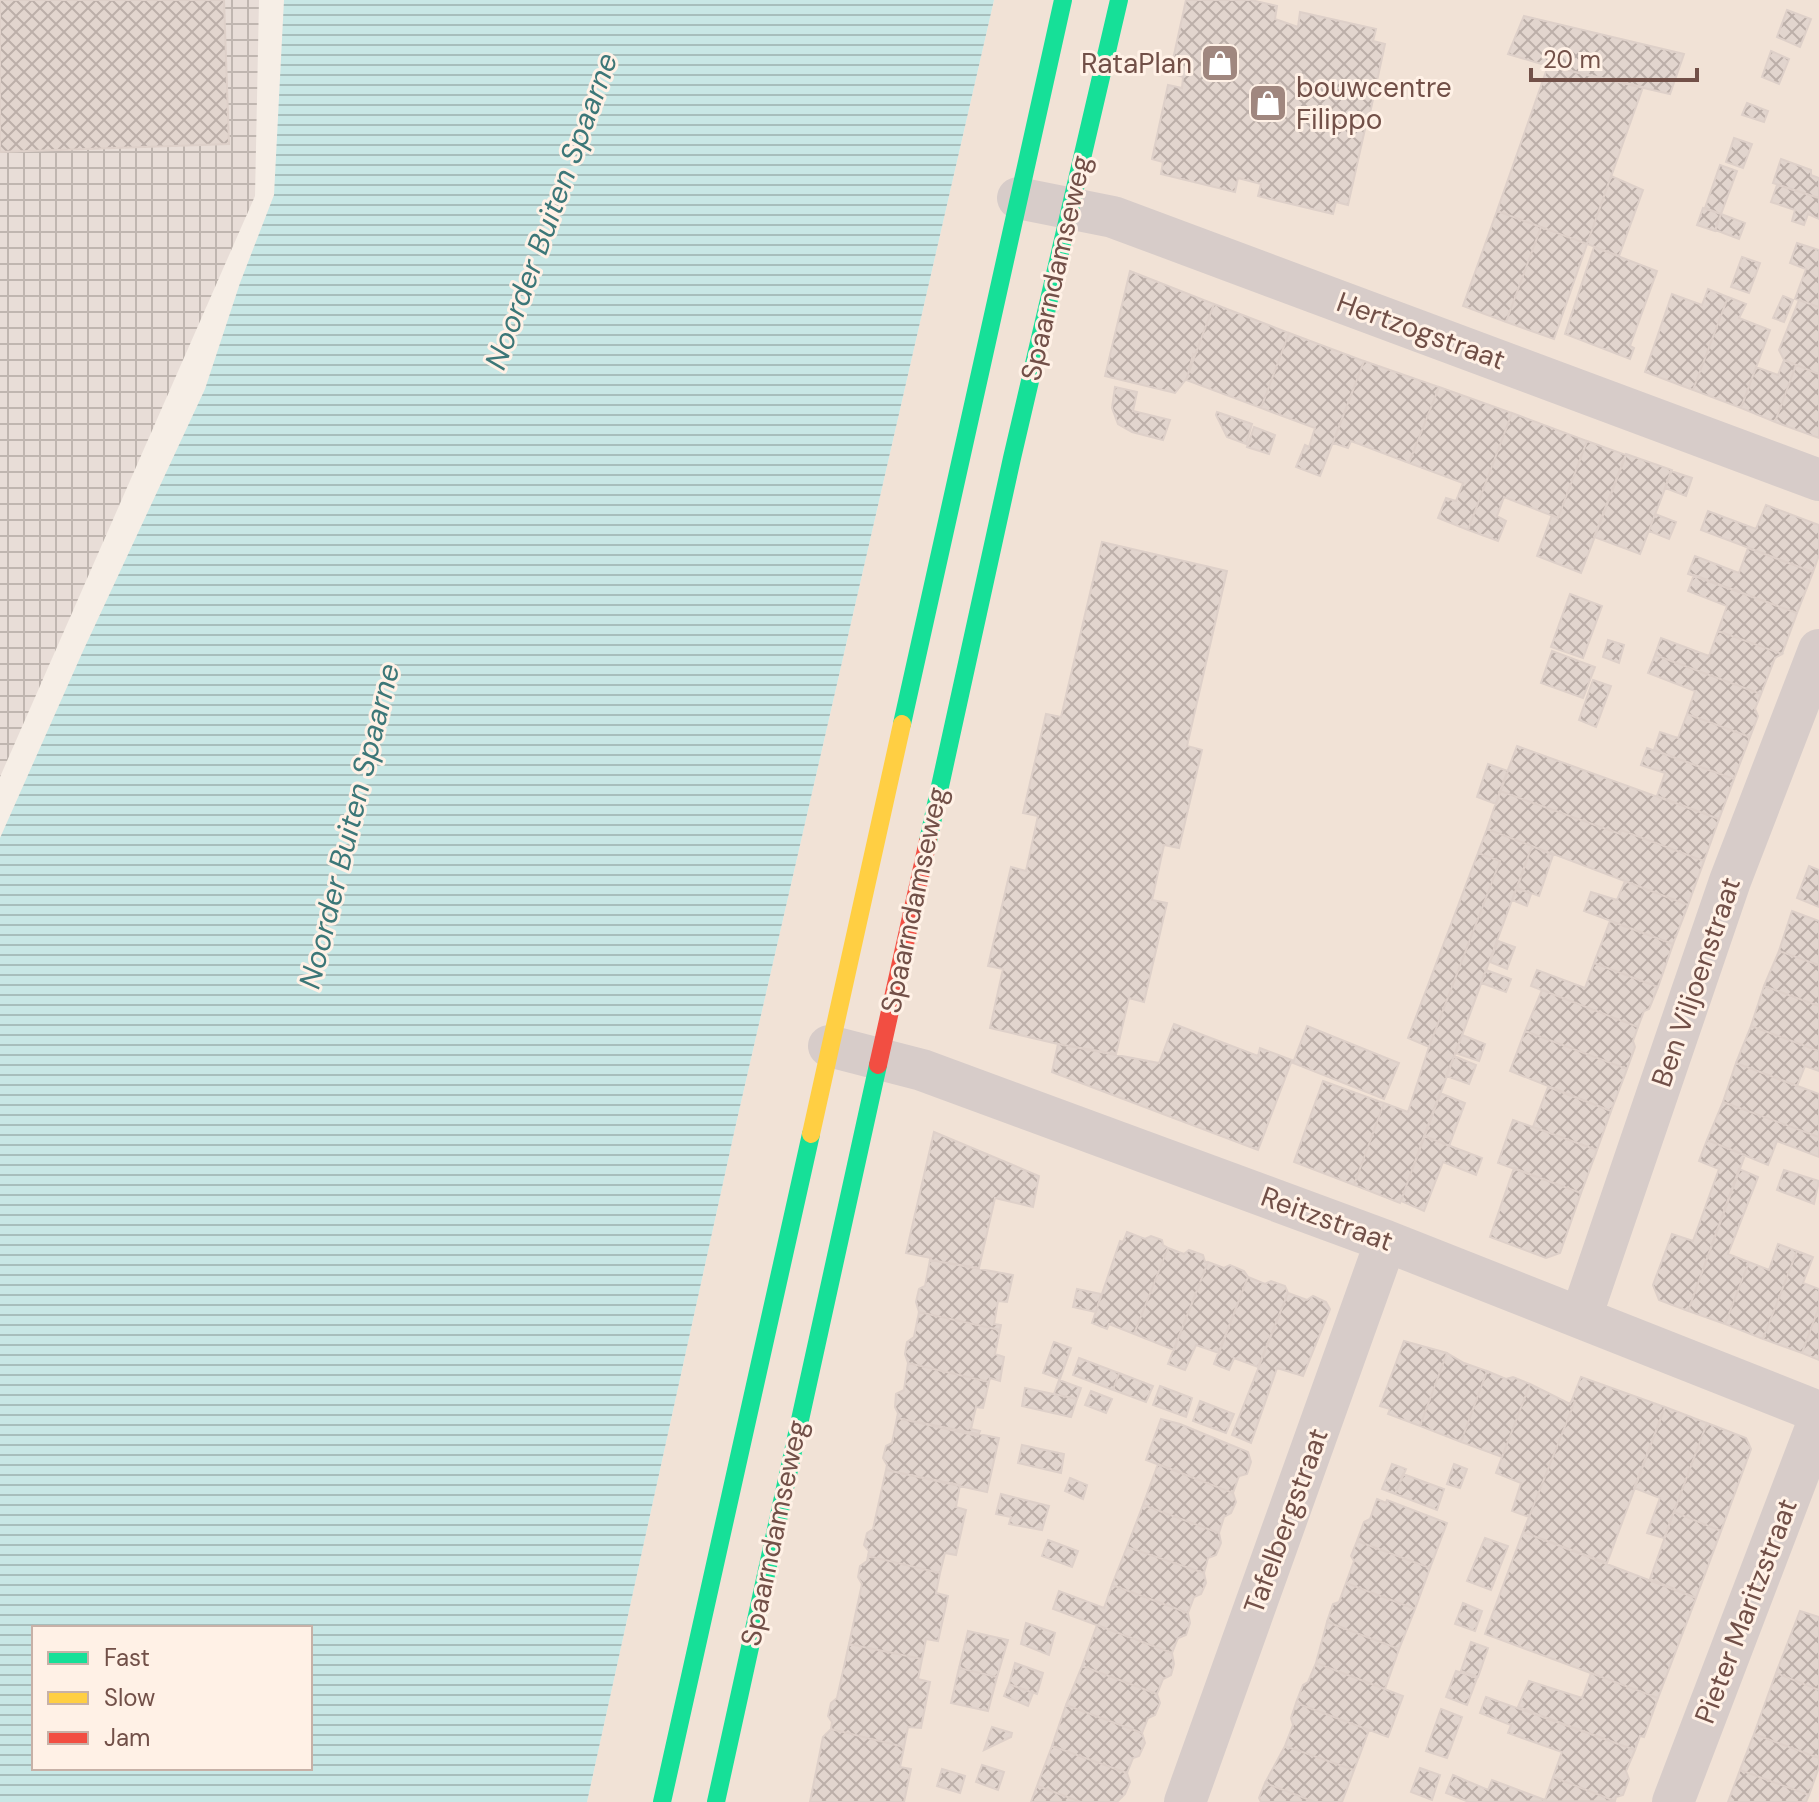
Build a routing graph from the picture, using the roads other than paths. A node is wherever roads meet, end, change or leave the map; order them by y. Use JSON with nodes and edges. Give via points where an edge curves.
{"nodes":[{"id":1,"x":1063,"y":0,"type":"edge"},
{"id":2,"x":1119,"y":0,"type":"edge"},
{"id":3,"x":1018,"y":198,"type":"junction"},
{"id":4,"x":1070,"y":208,"type":"junction"},
{"id":5,"x":1819,"y":480,"type":"edge"},
{"id":6,"x":1819,"y":650,"type":"edge"},
{"id":7,"x":829,"y":1046,"type":"junction"},
{"id":8,"x":879,"y":1059,"type":"junction"},
{"id":9,"x":1386,"y":1241,"type":"junction"},
{"id":10,"x":1581,"y":1317,"type":"junction"},
{"id":11,"x":1819,"y":1412,"type":"edge"},
{"id":12,"x":1819,"y":1420,"type":"edge"},
{"id":13,"x":662,"y":1802,"type":"edge"},
{"id":14,"x":716,"y":1802,"type":"edge"},
{"id":15,"x":1185,"y":1802,"type":"edge"},
{"id":16,"x":1673,"y":1802,"type":"edge"}],
"edges":[{"from":1,"to":3,"type":"main road","name":"Spaarndamseweg"},
{"from":2,"to":4,"type":"main road","name":"Spaarndamseweg"},
{"from":3,"to":4,"type":"street","name":"Hertzogstraat"},
{"from":3,"to":7,"type":"main road","name":"Spaarndamseweg"},
{"from":4,"to":5,"type":"street","name":"Hertzogstraat","via":[[1113,217]]},
{"from":4,"to":8,"type":"main road","name":"Spaarndamseweg"},
{"from":6,"to":10,"type":"street","name":"Ben Viljoenstraat","via":[[1730,881]]},
{"from":7,"to":8,"type":"street","name":"Reitzstraat"},
{"from":7,"to":13,"type":"main road","name":"Spaarndamseweg"},
{"from":8,"to":9,"type":"street","name":"Reitzstraat","via":[[922,1070]]},
{"from":8,"to":14,"type":"main road","name":"Spaarndamseweg"},
{"from":9,"to":10,"type":"street","name":"Reitzstraat"},
{"from":9,"to":15,"type":"street","name":"Tafelbergstraat"},
{"from":10,"to":11,"type":"street","name":"Reitzstraat"},
{"from":12,"to":16,"type":"street","name":"Pieter Maritzstraat"}]}
